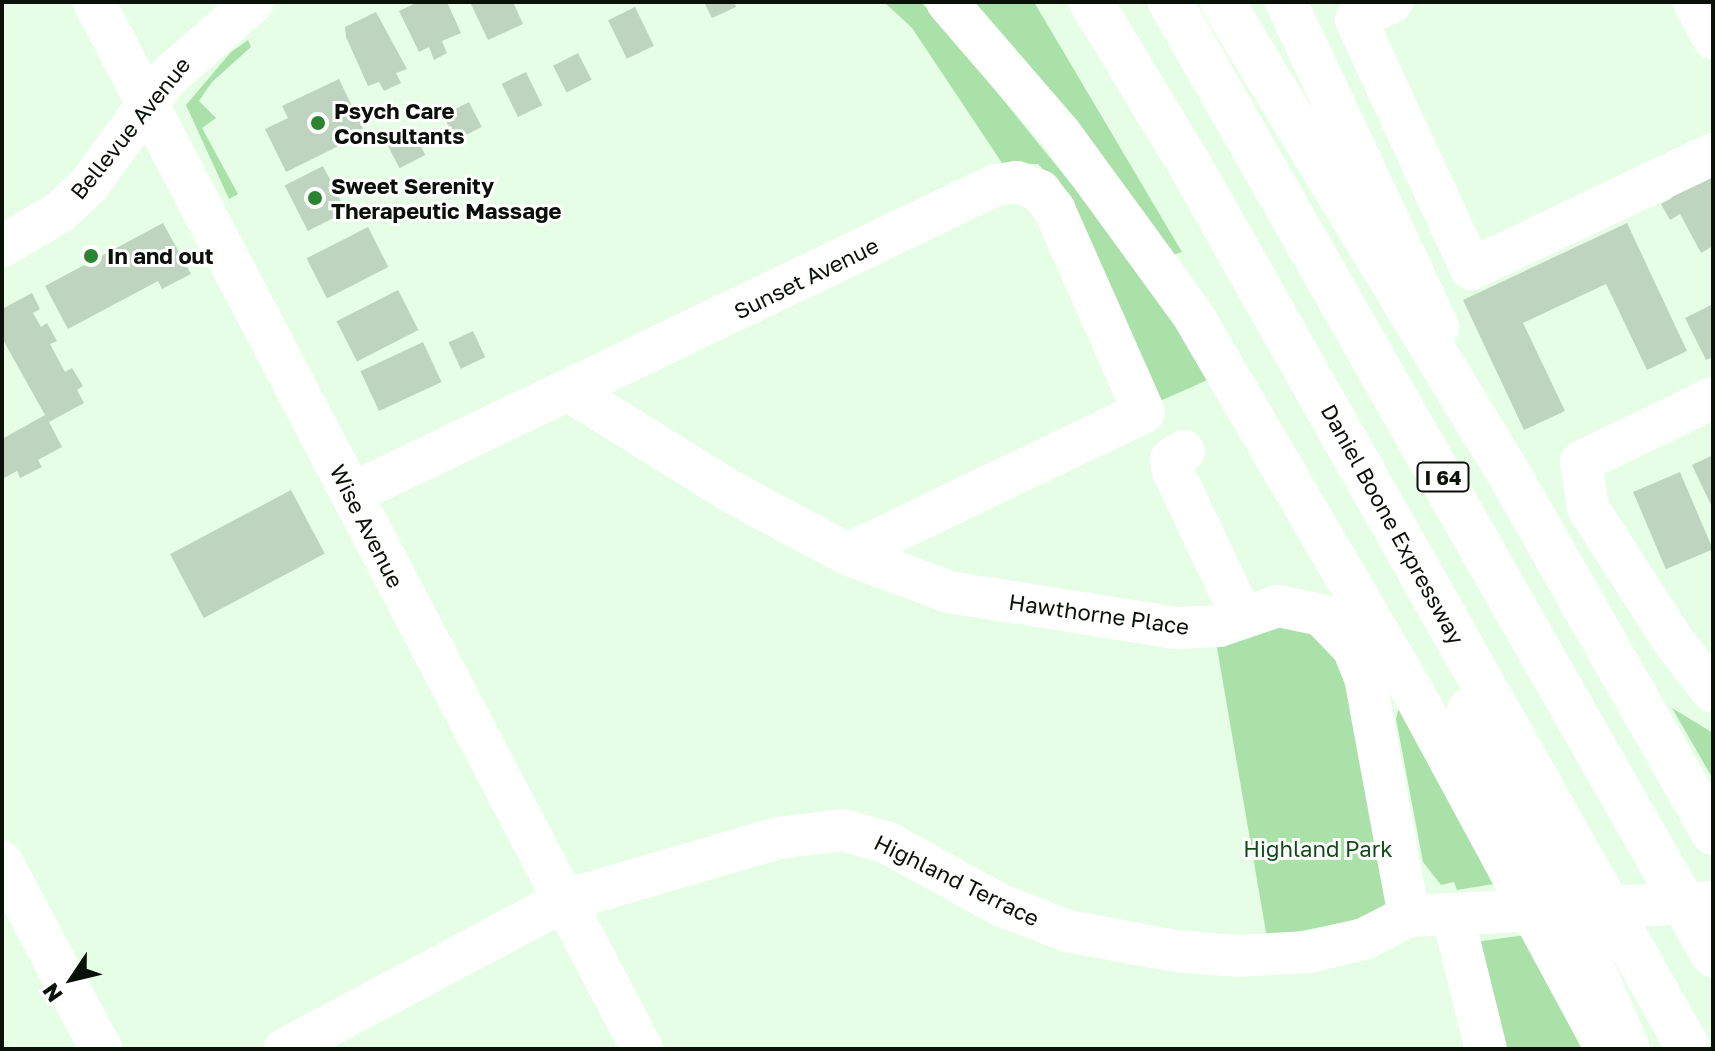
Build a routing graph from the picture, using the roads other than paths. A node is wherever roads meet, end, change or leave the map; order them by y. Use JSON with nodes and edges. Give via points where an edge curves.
{"nodes":[{"id":1,"x":94,"y":2,"type":"edge"},
{"id":2,"x":253,"y":2,"type":"edge"},
{"id":3,"x":947,"y":2,"type":"edge"},
{"id":4,"x":1091,"y":2,"type":"edge"},
{"id":5,"x":1170,"y":2,"type":"edge"},
{"id":6,"x":1222,"y":2,"type":"edge"},
{"id":7,"x":1286,"y":2,"type":"edge"},
{"id":8,"x":1392,"y":2,"type":"edge"},
{"id":9,"x":1694,"y":2,"type":"edge"},
{"id":10,"x":1713,"y":38,"type":"edge"},
{"id":11,"x":149,"y":104,"type":"junction"},
{"id":12,"x":1713,"y":154,"type":"edge"},
{"id":13,"x":13,"y":231,"type":"edge"},
{"id":14,"x":571,"y":392,"type":"junction"},
{"id":15,"x":1713,"y":398,"type":"edge"},
{"id":16,"x":1184,"y":451,"type":"dead end"},
{"id":17,"x":1512,"y":479,"type":"junction"},
{"id":18,"x":351,"y":494,"type":"junction"},
{"id":19,"x":847,"y":554,"type":"junction"},
{"id":20,"x":1242,"y":617,"type":"junction"},
{"id":21,"x":1448,"y":622,"type":"junction"},
{"id":22,"x":1713,"y":692,"type":"edge"},
{"id":23,"x":1713,"y":833,"type":"edge"},
{"id":24,"x":2,"y":862,"type":"edge"},
{"id":25,"x":563,"y":901,"type":"junction"},
{"id":26,"x":1713,"y":902,"type":"edge"},
{"id":27,"x":1409,"y":916,"type":"junction"},
{"id":28,"x":1462,"y":916,"type":"junction"},
{"id":29,"x":1713,"y":955,"type":"edge"},
{"id":30,"x":101,"y":1049,"type":"edge"},
{"id":31,"x":285,"y":1049,"type":"edge"},
{"id":32,"x":642,"y":1049,"type":"edge"},
{"id":33,"x":1486,"y":1049,"type":"edge"},
{"id":34,"x":1606,"y":1049,"type":"edge"},
{"id":35,"x":1628,"y":1049,"type":"edge"},
{"id":36,"x":1689,"y":1049,"type":"edge"}],
"edges":[{"from":1,"to":11,"type":"street","name":"Wise Avenue"},
{"from":2,"to":11,"type":"street","name":"Bellevue Avenue","via":[[187,56]]},
{"from":3,"to":34,"type":"street","via":[[1106,193],[1228,371],[1518,879]]},
{"from":4,"to":21,"type":"main road","name":"Daniel Boone Expressway"},
{"from":5,"to":29,"type":"main road","number":"I 64"},
{"from":6,"to":17,"type":"main road"},
{"from":7,"to":17,"type":"street"},
{"from":8,"to":12,"type":"street","via":[[1356,20],[1471,269]]},
{"from":9,"to":10,"type":"street"},
{"from":11,"to":13,"type":"street","name":"Bellevue Avenue","via":[[88,186]]},
{"from":11,"to":18,"type":"street","name":"Wise Avenue"},
{"from":14,"to":18,"type":"street","name":"Sunset Avenue"},
{"from":14,"to":19,"type":"street","name":"Hawthorne Place","via":[[730,491]]},
{"from":14,"to":19,"type":"street","name":"Sunset Avenue","via":[[996,185],[1017,182],[1040,191],[1054,209],[1144,412]]},
{"from":15,"to":22,"type":"street","via":[[1581,462],[1588,508],[1674,642]]},
{"from":16,"to":20,"type":"street","via":[[1171,459],[1173,471]]},
{"from":17,"to":23,"type":"main road"},
{"from":18,"to":25,"type":"street","name":"Wise Avenue"},
{"from":19,"to":20,"type":"street","name":"Hawthorne Place","via":[[949,592],[1157,627],[1201,628]]},
{"from":20,"to":27,"type":"street","name":"Hawthorne Place","via":[[1278,606],[1321,615],[1359,659]]},
{"from":21,"to":35,"type":"main road","via":[[1473,726],[1546,862]]},
{"from":21,"to":36,"type":"main road","name":"Daniel Boone Expressway"},
{"from":24,"to":30,"type":"street"},
{"from":25,"to":27,"type":"street","name":"Highland Terrace","via":[[779,838],[842,830],[886,842],[1000,905],[1067,931],[1122,944],[1235,956],[1309,952],[1364,939]]},
{"from":25,"to":31,"type":"street","name":"Highland Terrace"},
{"from":25,"to":32,"type":"street","name":"Wise Avenue"},
{"from":26,"to":28,"type":"street","name":"Highland Terrace"},
{"from":27,"to":28,"type":"street","name":"Highland Terrace"},
{"from":28,"to":33,"type":"street"}]}
